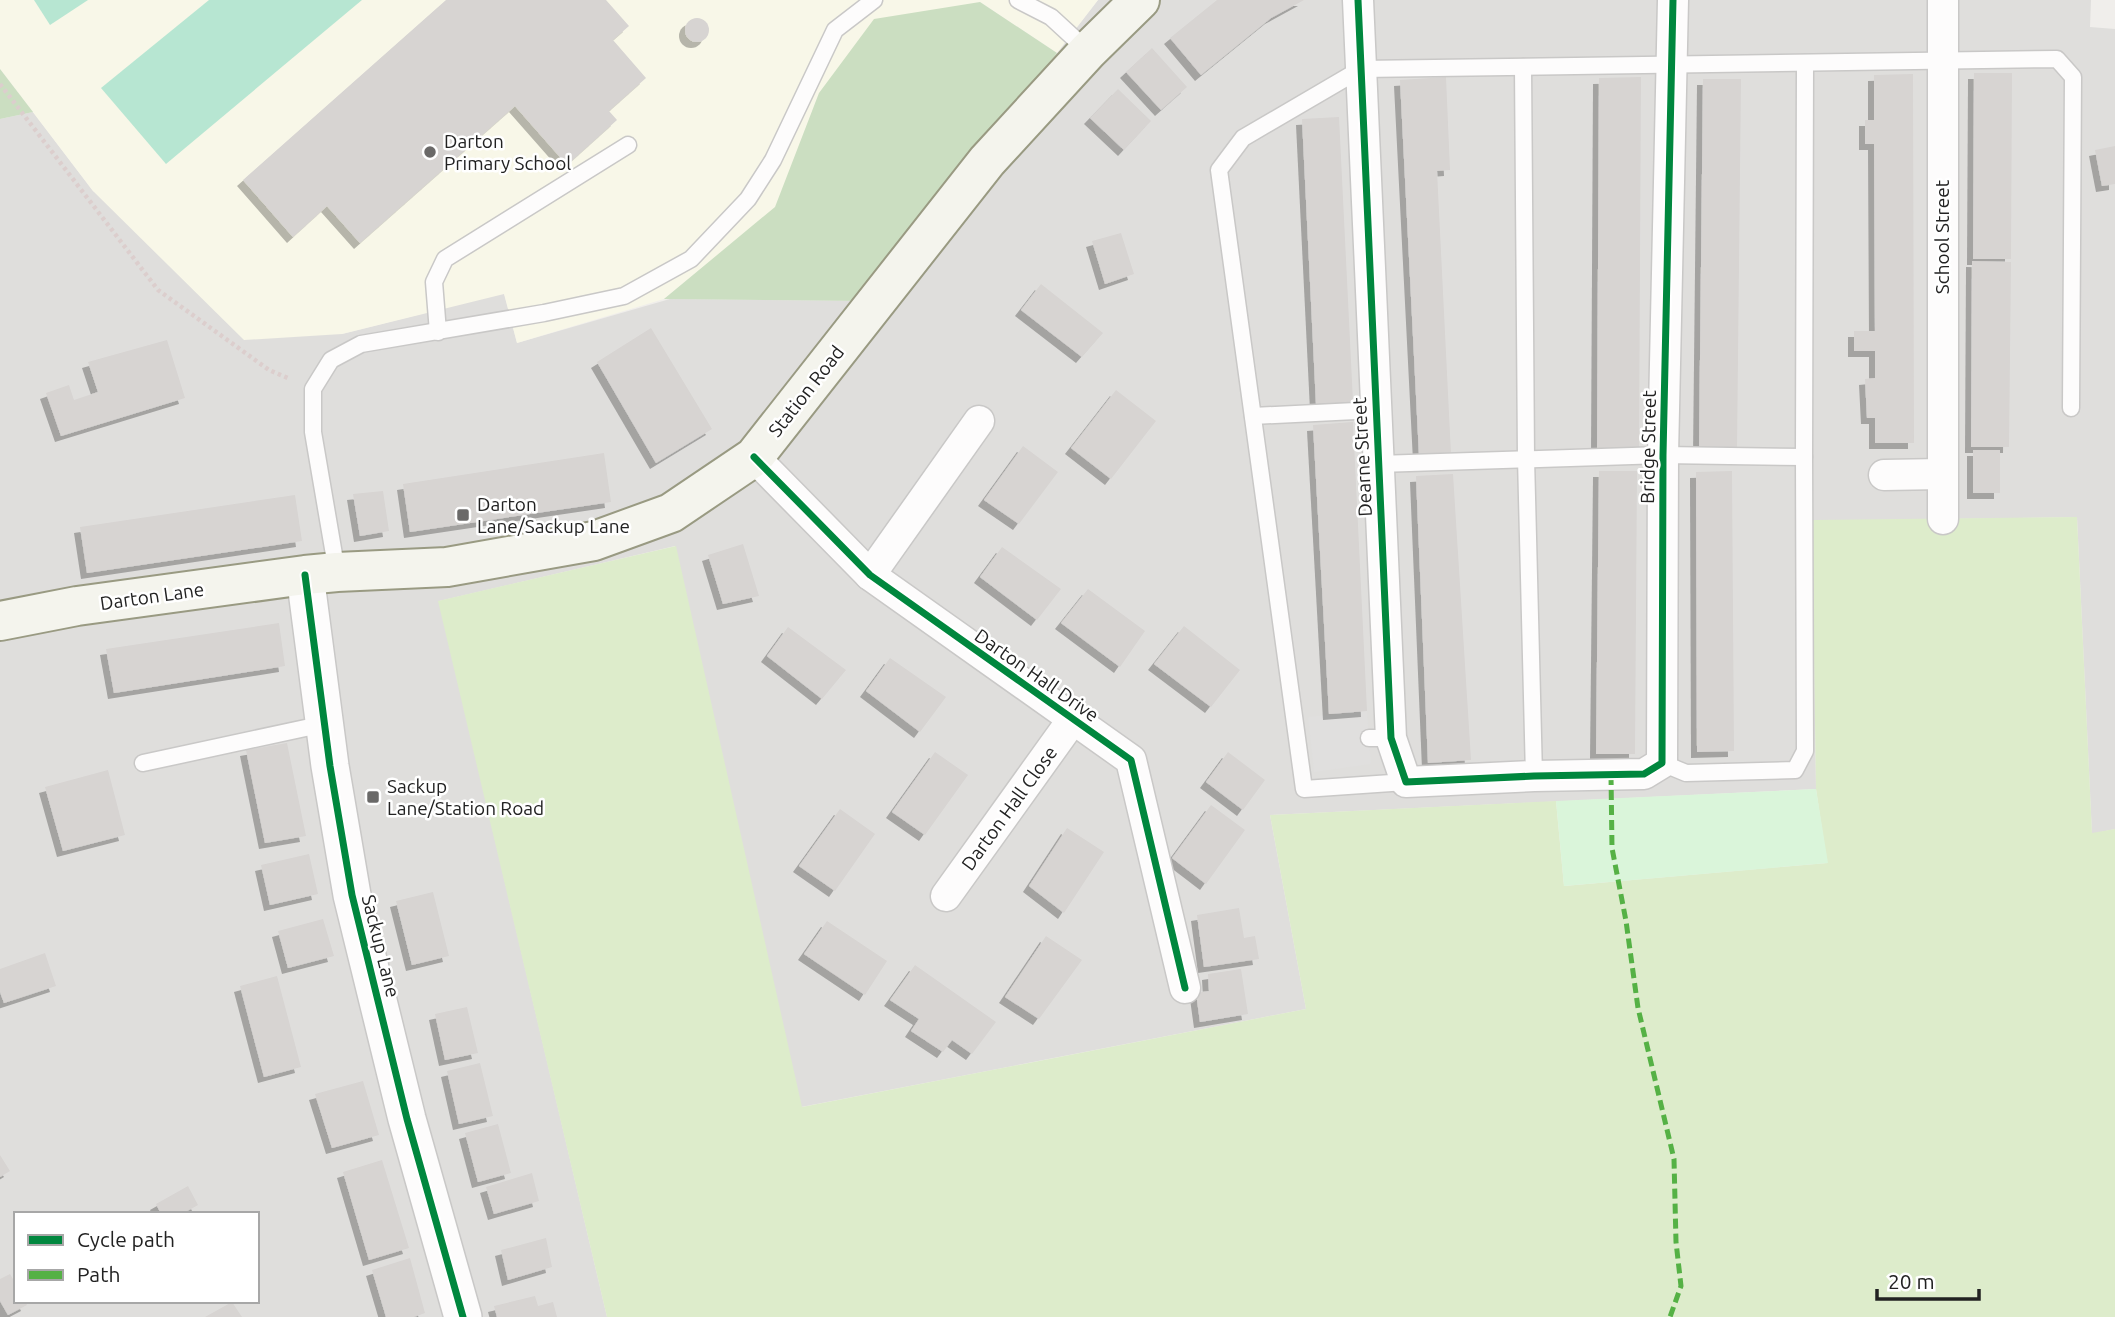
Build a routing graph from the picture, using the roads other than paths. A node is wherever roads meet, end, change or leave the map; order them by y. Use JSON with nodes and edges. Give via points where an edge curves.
{"nodes":[{"id":1,"x":874,"y":0,"type":"edge"},
{"id":2,"x":1018,"y":0,"type":"edge"},
{"id":3,"x":1140,"y":0,"type":"edge"},
{"id":4,"x":1358,"y":0,"type":"edge"},
{"id":5,"x":1673,"y":0,"type":"edge"},
{"id":6,"x":1942,"y":0,"type":"edge"},
{"id":7,"x":1088,"y":51,"type":"junction"},
{"id":8,"x":1941,"y":61,"type":"junction"},
{"id":9,"x":1805,"y":63,"type":"junction"},
{"id":10,"x":1672,"y":65,"type":"junction"},
{"id":11,"x":1523,"y":67,"type":"junction"},
{"id":12,"x":1361,"y":68,"type":"junction"},
{"id":13,"x":628,"y":145,"type":"dead end"},
{"id":14,"x":438,"y":332,"type":"junction"},
{"id":15,"x":2071,"y":408,"type":"dead end"},
{"id":16,"x":1376,"y":410,"type":"junction"},
{"id":17,"x":1253,"y":416,"type":"junction"},
{"id":18,"x":979,"y":421,"type":"dead end"},
{"id":19,"x":1663,"y":455,"type":"junction"},
{"id":20,"x":754,"y":457,"type":"junction"},
{"id":21,"x":1804,"y":457,"type":"junction"},
{"id":22,"x":1526,"y":458,"type":"junction"},
{"id":23,"x":1378,"y":464,"type":"junction"},
{"id":24,"x":1942,"y":474,"type":"junction"},
{"id":25,"x":1884,"y":475,"type":"dead end"},
{"id":26,"x":1943,"y":519,"type":"dead end"},
{"id":27,"x":321,"y":574,"type":"junction"},
{"id":28,"x":870,"y":575,"type":"junction"},
{"id":29,"x":0,"y":621,"type":"edge"},
{"id":30,"x":1073,"y":719,"type":"junction"},
{"id":31,"x":324,"y":724,"type":"junction"},
{"id":32,"x":143,"y":763,"type":"dead end"},
{"id":33,"x":1662,"y":763,"type":"junction"},
{"id":34,"x":1534,"y":776,"type":"junction"},
{"id":35,"x":1406,"y":782,"type":"junction"},
{"id":36,"x":946,"y":896,"type":"dead end"},
{"id":37,"x":1185,"y":988,"type":"dead end"},
{"id":38,"x":463,"y":1317,"type":"edge"}],
"edges":[{"from":1,"to":14,"type":"lane","via":[[835,30],[773,160],[748,199],[691,259],[624,296]]},
{"from":2,"to":7,"type":"lane","via":[[1051,17]]},
{"from":3,"to":7,"type":"main road","name":"Station Road"},
{"from":4,"to":12,"type":"street","name":"Dearne Street"},
{"from":5,"to":10,"type":"street","name":"Bridge Street"},
{"from":6,"to":8,"type":"street","name":"School Street"},
{"from":7,"to":20,"type":"main road","name":"Station Road","via":[[987,161]]},
{"from":8,"to":9,"type":"lane"},
{"from":8,"to":15,"type":"lane","via":[[2057,59],[2073,77]]},
{"from":8,"to":24,"type":"street","name":"School Street"},
{"from":9,"to":10,"type":"lane"},
{"from":9,"to":21,"type":"lane"},
{"from":10,"to":11,"type":"lane"},
{"from":10,"to":19,"type":"street","name":"Bridge Street"},
{"from":11,"to":12,"type":"lane"},
{"from":11,"to":22,"type":"lane"},
{"from":12,"to":16,"type":"street","name":"Dearne Street"},
{"from":12,"to":17,"type":"lane","via":[[1243,138],[1219,170]]},
{"from":13,"to":14,"type":"lane","via":[[445,259],[434,282]]},
{"from":14,"to":27,"type":"lane","via":[[361,344],[331,360],[313,389]]},
{"from":16,"to":17,"type":"lane"},
{"from":16,"to":23,"type":"street","name":"Dearne Street"},
{"from":17,"to":35,"type":"lane","via":[[1305,747],[1304,789]]},
{"from":18,"to":28,"type":"street"},
{"from":19,"to":21,"type":"lane"},
{"from":19,"to":22,"type":"lane"},
{"from":19,"to":33,"type":"street","name":"Bridge Street"},
{"from":20,"to":27,"type":"main road","name":"Station Road","via":[[671,513],[594,541],[447,567]]},
{"from":20,"to":28,"type":"street","name":"Darton Hall Drive"},
{"from":21,"to":33,"type":"lane","via":[[1805,751],[1796,770],[1686,773]]},
{"from":22,"to":23,"type":"lane"},
{"from":22,"to":34,"type":"lane"},
{"from":23,"to":35,"type":"street","name":"Dearne Street","via":[[1380,738]]},
{"from":24,"to":25,"type":"street"},
{"from":24,"to":26,"type":"street","name":"School Street"},
{"from":27,"to":29,"type":"main road","name":"Darton Lane","via":[[77,606]]},
{"from":27,"to":31,"type":"street","name":"Sackup Lane"},
{"from":28,"to":30,"type":"street","name":"Darton Hall Drive"},
{"from":30,"to":36,"type":"street","name":"Darton Hall Close"},
{"from":30,"to":37,"type":"street","name":"Darton Hall Drive","via":[[1131,760]]},
{"from":31,"to":32,"type":"lane"},
{"from":31,"to":38,"type":"street","name":"Sackup Lane","via":[[352,895],[407,1119]]},
{"from":33,"to":34,"type":"street","via":[[1644,774]]},
{"from":34,"to":35,"type":"street"}]}
